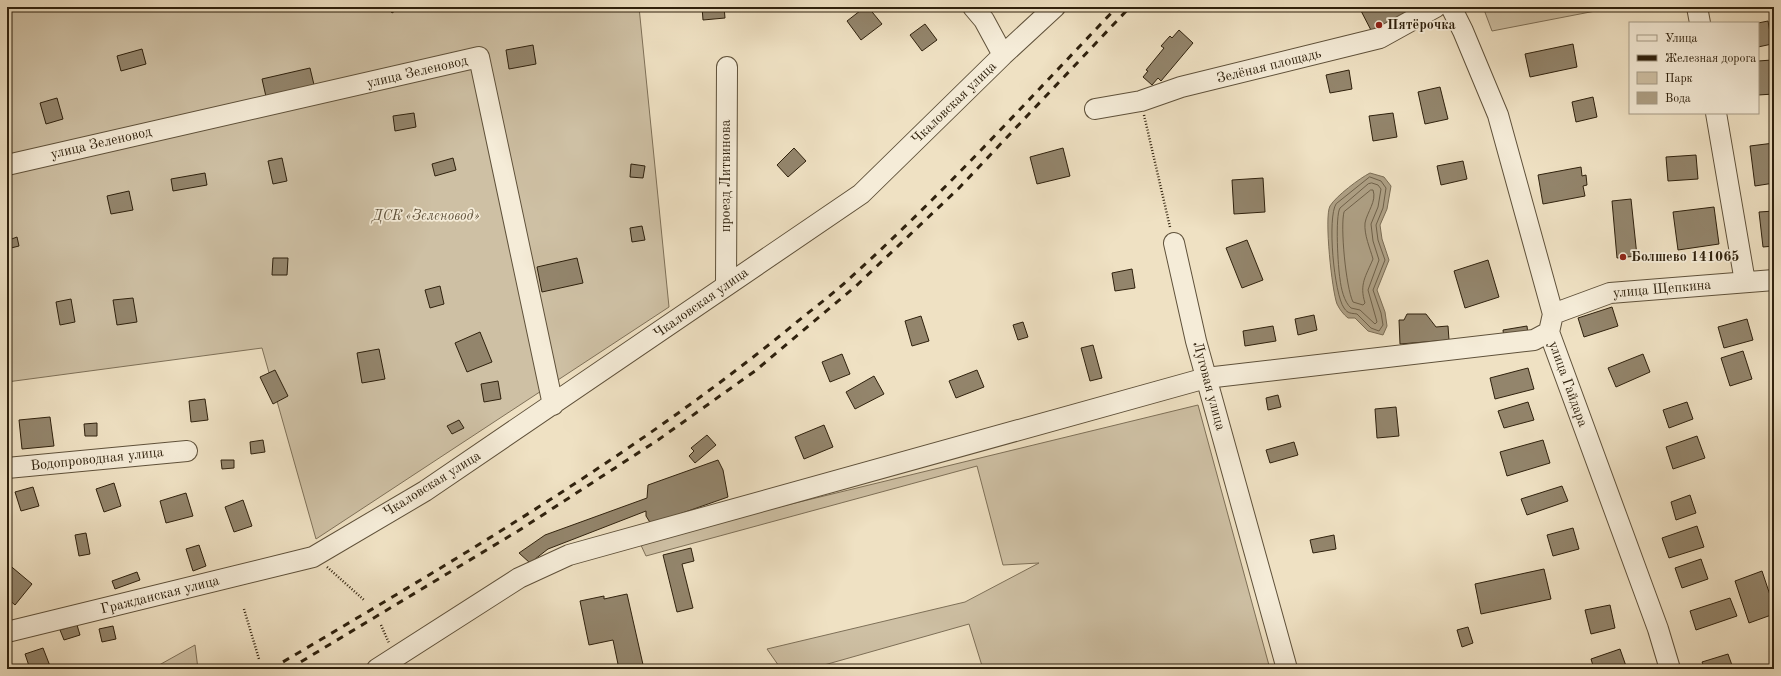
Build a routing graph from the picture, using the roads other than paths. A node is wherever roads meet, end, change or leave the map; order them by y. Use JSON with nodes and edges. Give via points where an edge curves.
{"nodes":[{"id":1,"x":973,"y":7,"type":"edge"},
{"id":2,"x":1055,"y":7,"type":"edge"},
{"id":3,"x":1436,"y":7,"type":"edge"},
{"id":4,"x":1451,"y":7,"type":"edge"},
{"id":5,"x":1697,"y":7,"type":"edge"},
{"id":6,"x":1700,"y":22,"type":"edge"},
{"id":7,"x":1003,"y":55,"type":"junction"},
{"id":8,"x":727,"y":67,"type":"dead end"},
{"id":9,"x":1095,"y":109,"type":"dead end"},
{"id":10,"x":1716,"y":114,"type":"edge"},
{"id":11,"x":7,"y":164,"type":"edge"},
{"id":12,"x":1174,"y":243,"type":"road end"},
{"id":13,"x":1774,"y":280,"type":"edge"},
{"id":14,"x":1746,"y":282,"type":"junction"},
{"id":15,"x":726,"y":286,"type":"junction"},
{"id":16,"x":1551,"y":323,"type":"junction"},
{"id":17,"x":1206,"y":378,"type":"junction"},
{"id":18,"x":553,"y":405,"type":"junction"},
{"id":19,"x":186,"y":451,"type":"dead end"},
{"id":20,"x":7,"y":468,"type":"edge"},
{"id":21,"x":314,"y":557,"type":"joint"},
{"id":22,"x":7,"y":632,"type":"edge"},
{"id":23,"x":386,"y":666,"type":"edge"},
{"id":24,"x":1287,"y":669,"type":"edge"},
{"id":25,"x":1670,"y":669,"type":"edge"}],
"edges":[{"from":1,"to":7,"type":"street","via":[[984,20]]},
{"from":2,"to":7,"type":"street","name":"Чкаловская улица"},
{"from":3,"to":9,"type":"street","name":"Зелёная площадь","via":[[1380,38],[1181,87],[1141,101]]},
{"from":4,"to":16,"type":"street","name":"улица Гайдара","via":[[1498,115]]},
{"from":5,"to":6,"type":"street"},
{"from":7,"to":15,"type":"street","name":"Чкаловская улица","via":[[861,194]]},
{"from":8,"to":15,"type":"street","name":"проезд Литвинова"},
{"from":10,"to":14,"type":"street"},
{"from":11,"to":18,"type":"street","name":"улица Зеленовод","via":[[479,57]]},
{"from":12,"to":17,"type":"street","name":"Луговая улица"},
{"from":13,"to":14,"type":"street","name":"улица Щепкина"},
{"from":14,"to":16,"type":"street","name":"улица Щепкина","via":[[1610,293]]},
{"from":15,"to":18,"type":"street","name":"Чкаловская улица"},
{"from":16,"to":17,"type":"street","name":"улица Щепкина","via":[[1530,340]]},
{"from":16,"to":25,"type":"street","name":"улица Гайдара"},
{"from":17,"to":23,"type":"street","name":"улица Щепкина","via":[[569,555],[519,578]]},
{"from":17,"to":24,"type":"street","name":"Луговая улица"},
{"from":18,"to":21,"type":"street","name":"Чкаловская улица","via":[[425,491]]},
{"from":19,"to":20,"type":"street","name":"Водопроводная улица"},
{"from":21,"to":22,"type":"street","name":"Гражданская улица"}]}
